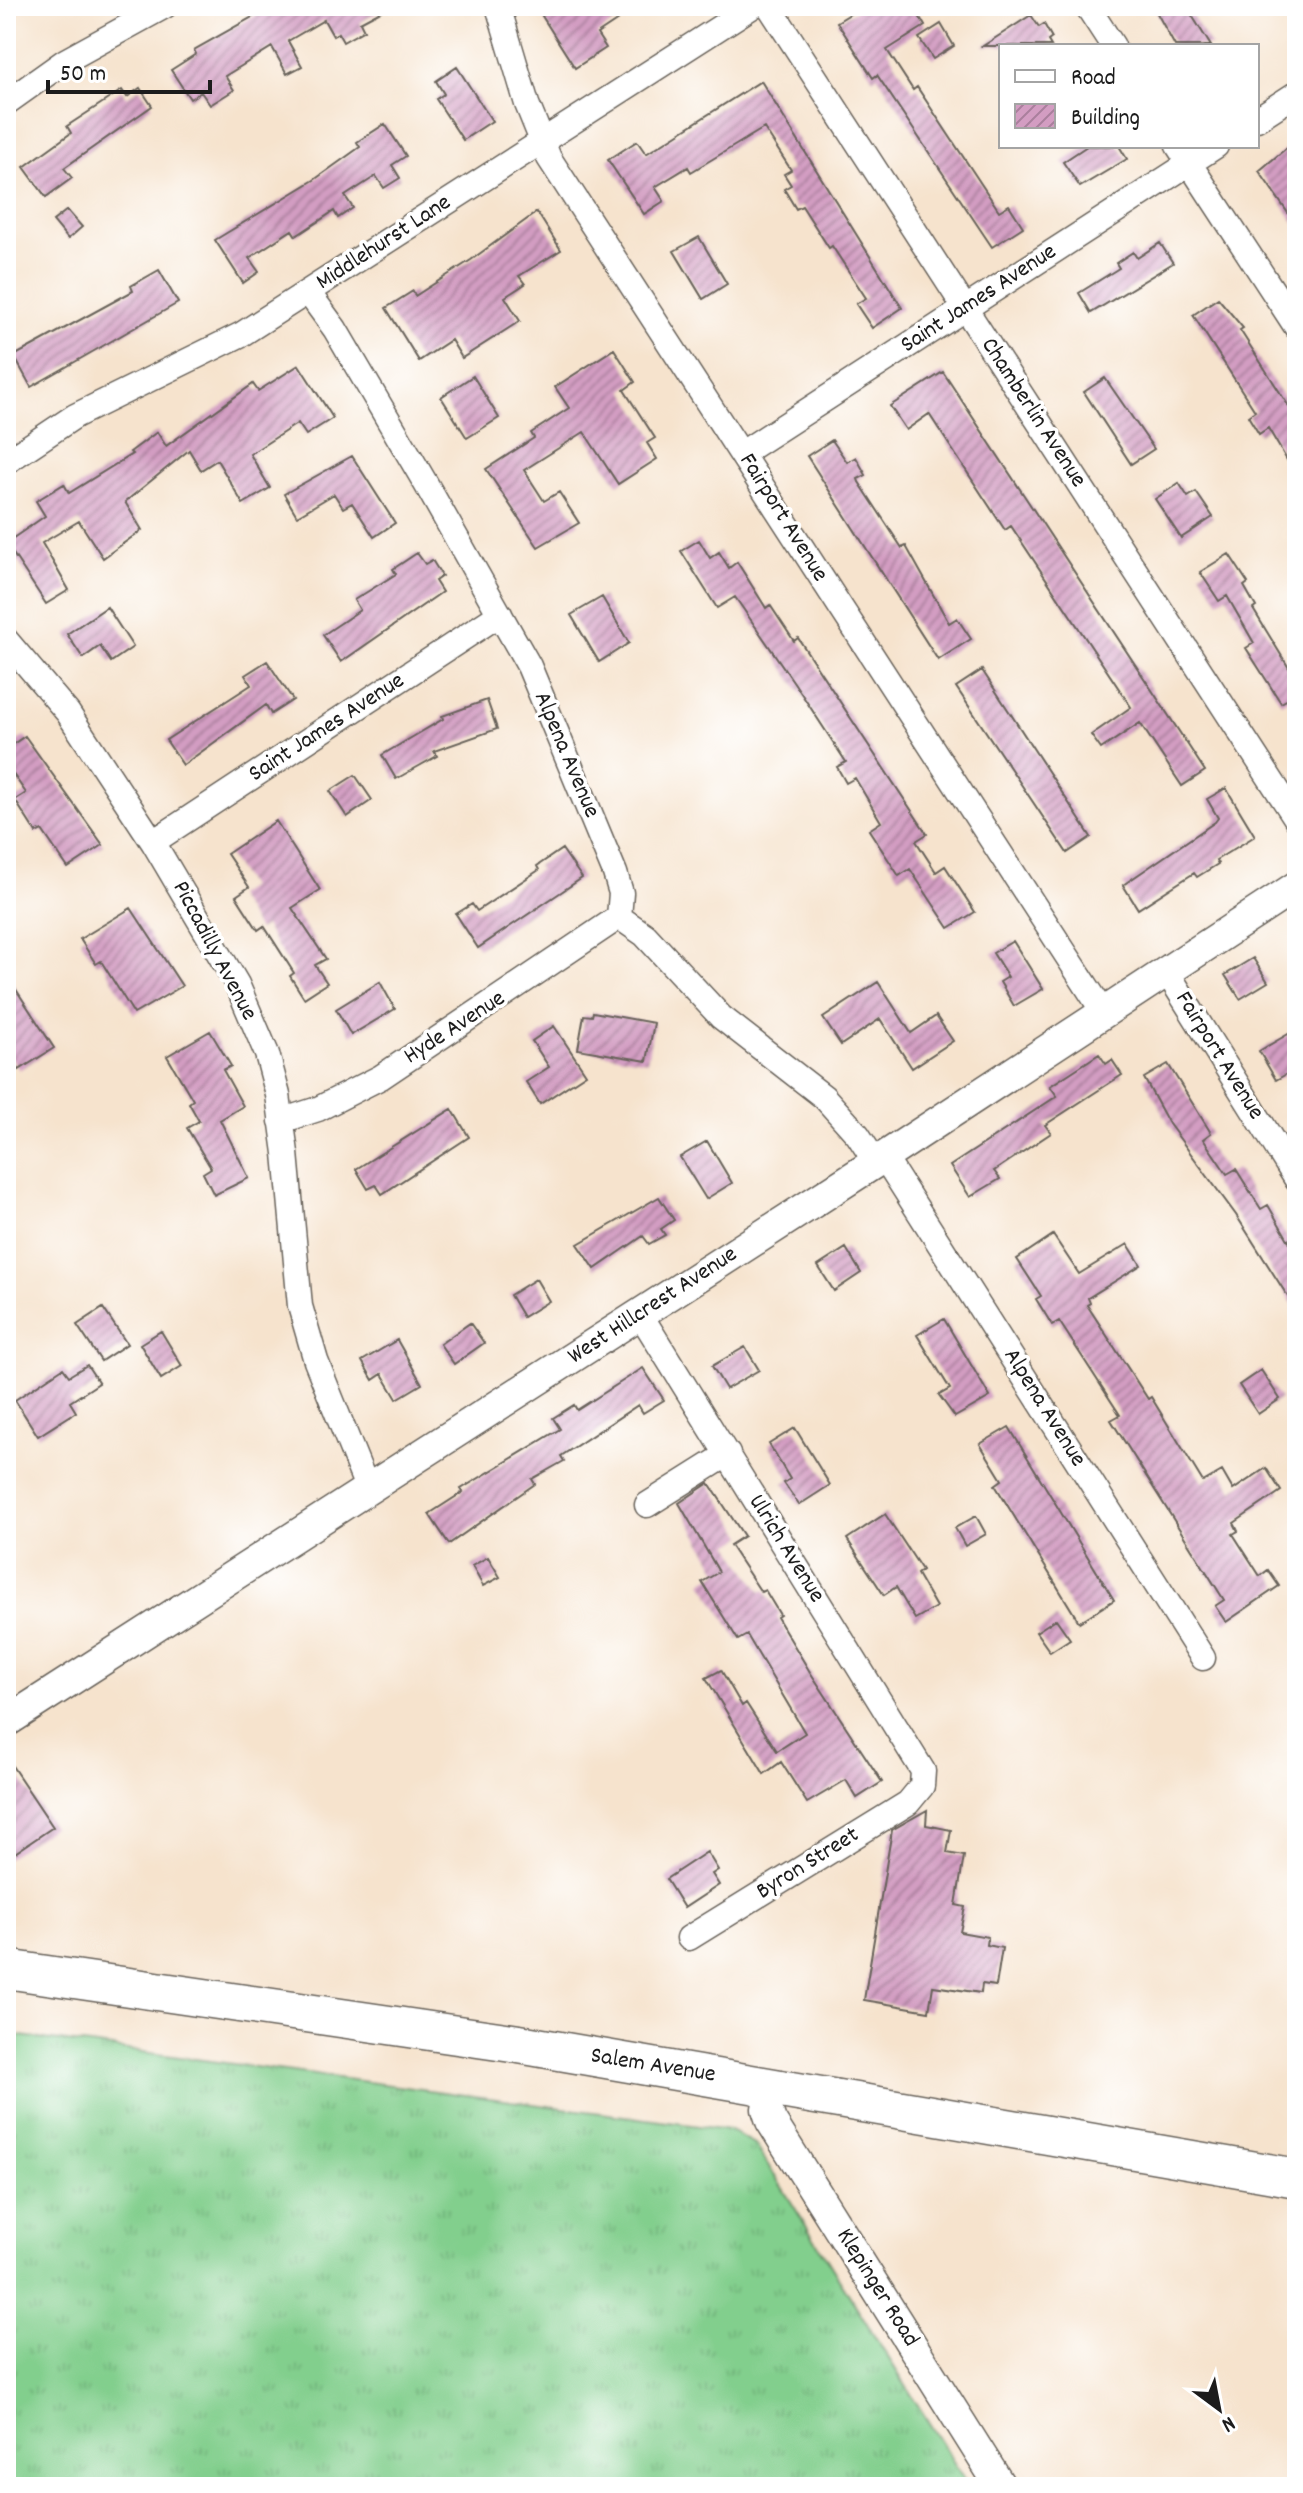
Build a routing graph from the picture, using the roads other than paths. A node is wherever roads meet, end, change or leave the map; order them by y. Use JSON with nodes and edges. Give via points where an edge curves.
{"nodes":[{"id":1,"x":165,"y":6,"type":"edge"},
{"id":2,"x":498,"y":6,"type":"edge"},
{"id":3,"x":753,"y":6,"type":"edge"},
{"id":4,"x":769,"y":6,"type":"edge"},
{"id":5,"x":1087,"y":6,"type":"edge"},
{"id":6,"x":1112,"y":44,"type":"edge"},
{"id":7,"x":1297,"y":93,"type":"edge"},
{"id":8,"x":6,"y":103,"type":"edge"},
{"id":9,"x":1259,"y":118,"type":"edge"},
{"id":10,"x":543,"y":142,"type":"junction"},
{"id":11,"x":1208,"y":148,"type":"edge"},
{"id":12,"x":1184,"y":154,"type":"edge"},
{"id":13,"x":308,"y":292,"type":"junction"},
{"id":14,"x":965,"y":308,"type":"junction"},
{"id":15,"x":1297,"y":328,"type":"edge"},
{"id":16,"x":742,"y":453,"type":"junction"},
{"id":17,"x":6,"y":462,"type":"edge"},
{"id":18,"x":500,"y":614,"type":"junction"},
{"id":19,"x":6,"y":640,"type":"edge"},
{"id":20,"x":1297,"y":820,"type":"edge"},
{"id":21,"x":153,"y":842,"type":"junction"},
{"id":22,"x":1297,"y":886,"type":"edge"},
{"id":23,"x":619,"y":917,"type":"junction"},
{"id":24,"x":1167,"y":972,"type":"junction"},
{"id":25,"x":1104,"y":1013,"type":"junction"},
{"id":26,"x":281,"y":1121,"type":"junction"},
{"id":27,"x":880,"y":1160,"type":"junction"},
{"id":28,"x":1297,"y":1180,"type":"edge"},
{"id":29,"x":640,"y":1314,"type":"junction"},
{"id":30,"x":728,"y":1454,"type":"junction"},
{"id":31,"x":368,"y":1490,"type":"junction"},
{"id":32,"x":647,"y":1505,"type":"dead end"},
{"id":33,"x":1203,"y":1658,"type":"dead end"},
{"id":34,"x":8,"y":1715,"type":"edge"},
{"id":35,"x":922,"y":1786,"type":"joint"},
{"id":36,"x":689,"y":1938,"type":"dead end"},
{"id":37,"x":6,"y":1969,"type":"edge"},
{"id":38,"x":771,"y":2085,"type":"junction"},
{"id":39,"x":1297,"y":2178,"type":"edge"},
{"id":40,"x":1001,"y":2487,"type":"edge"}],
"edges":[{"from":1,"to":8,"type":"street","via":[[65,61]]},
{"from":2,"to":10,"type":"street","name":"Fairport Avenue"},
{"from":3,"to":10,"type":"street","name":"Middlehurst Lane"},
{"from":4,"to":14,"type":"street","name":"Chamberlin Avenue"},
{"from":5,"to":6,"type":"street"},
{"from":7,"to":9,"type":"street"},
{"from":10,"to":13,"type":"street","name":"Middlehurst Lane"},
{"from":10,"to":16,"type":"street","name":"Fairport Avenue"},
{"from":11,"to":12,"type":"street","name":"Saint James Avenue"},
{"from":12,"to":14,"type":"street","name":"Saint James Avenue"},
{"from":12,"to":15,"type":"street"},
{"from":13,"to":17,"type":"street","name":"Middlehurst Lane","via":[[242,334],[75,416]]},
{"from":13,"to":18,"type":"street","name":"Alpena Avenue","via":[[335,329]]},
{"from":14,"to":16,"type":"street","name":"Saint James Avenue"},
{"from":14,"to":20,"type":"street","name":"Chamberlin Avenue"},
{"from":16,"to":25,"type":"street","name":"Fairport Avenue"},
{"from":18,"to":21,"type":"street","name":"Saint James Avenue"},
{"from":18,"to":23,"type":"street","name":"Alpena Avenue","via":[[529,666],[615,873],[621,893]]},
{"from":19,"to":21,"type":"street","name":"Piccadilly Avenue","via":[[68,713]]},
{"from":21,"to":26,"type":"street","name":"Piccadilly Avenue","via":[[237,984],[267,1054]]},
{"from":22,"to":24,"type":"street","name":"West Hillcrest Avenue"},
{"from":23,"to":26,"type":"street","name":"Hyde Avenue","via":[[381,1077]]},
{"from":23,"to":27,"type":"street","name":"Alpena Avenue","via":[[645,935],[721,1017],[824,1097]]},
{"from":24,"to":25,"type":"street","name":"West Hillcrest Avenue"},
{"from":24,"to":28,"type":"street","name":"Fairport Avenue"},
{"from":25,"to":27,"type":"street","name":"West Hillcrest Avenue"},
{"from":26,"to":31,"type":"street","name":"Piccadilly Avenue","via":[[300,1306],[316,1361]]},
{"from":27,"to":29,"type":"street","name":"West Hillcrest Avenue"},
{"from":27,"to":33,"type":"street","name":"Alpena Avenue"},
{"from":29,"to":30,"type":"street","name":"Ulrich Avenue"},
{"from":29,"to":31,"type":"street","name":"West Hillcrest Avenue"},
{"from":30,"to":32,"type":"street"},
{"from":30,"to":35,"type":"street","name":"Ulrich Avenue","via":[[918,1762]]},
{"from":31,"to":34,"type":"street","name":"West Hillcrest Avenue"},
{"from":35,"to":36,"type":"street","name":"Byron Street","via":[[908,1803]]},
{"from":37,"to":38,"type":"main road","name":"Salem Avenue"},
{"from":38,"to":39,"type":"main road","name":"Salem Avenue"},
{"from":38,"to":40,"type":"street","name":"Klepinger Road","via":[[771,2121]]}]}
